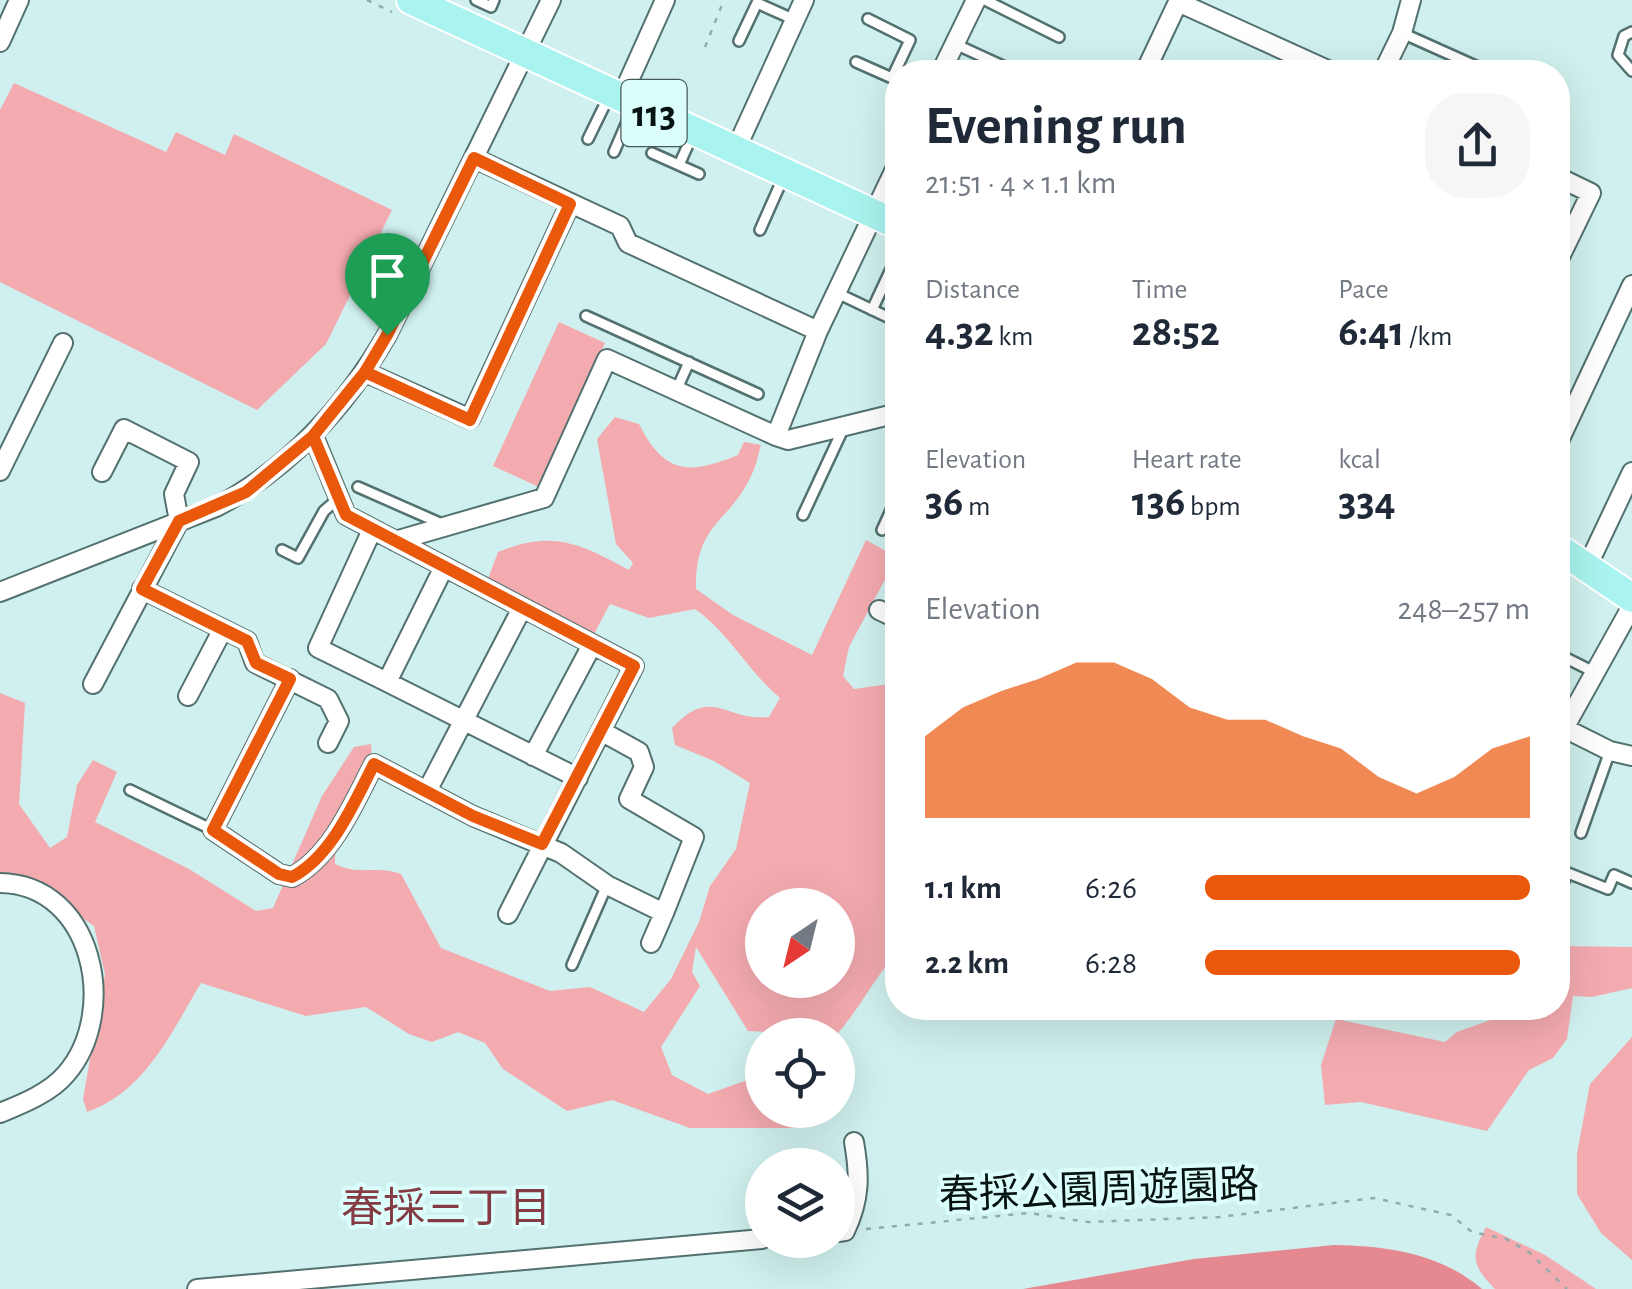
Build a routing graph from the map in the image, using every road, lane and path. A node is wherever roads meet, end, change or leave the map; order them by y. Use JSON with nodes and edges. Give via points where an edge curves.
{"nodes":[{"id":1,"x":19,"y":0,"type":"edge"},
{"id":2,"x":410,"y":0,"type":"edge"},
{"id":3,"x":476,"y":0,"type":"edge"},
{"id":4,"x":494,"y":0,"type":"edge"},
{"id":5,"x":550,"y":0,"type":"edge"},
{"id":6,"x":665,"y":0,"type":"edge"},
{"id":7,"x":724,"y":0,"type":"edge"},
{"id":8,"x":804,"y":0,"type":"edge"},
{"id":9,"x":976,"y":0,"type":"edge"},
{"id":10,"x":985,"y":0,"type":"edge"},
{"id":11,"x":1411,"y":0,"type":"edge"},
{"id":12,"x":1179,"y":1,"type":"edge"},
{"id":13,"x":444,"y":7,"type":"edge"},
{"id":14,"x":795,"y":20,"type":"junction"},
{"id":15,"x":868,"y":20,"type":"dead end"},
{"id":16,"x":1632,"y":32,"type":"edge"},
{"id":17,"x":1402,"y":33,"type":"junction"},
{"id":18,"x":1058,"y":37,"type":"dead end"},
{"id":19,"x":739,"y":41,"type":"dead end"},
{"id":20,"x":0,"y":42,"type":"edge"},
{"id":21,"x":954,"y":44,"type":"junction"},
{"id":22,"x":706,"y":48,"type":"dead end"},
{"id":23,"x":524,"y":53,"type":"junction"},
{"id":24,"x":902,"y":60,"type":"edge"},
{"id":25,"x":947,"y":60,"type":"edge"},
{"id":26,"x":989,"y":60,"type":"edge"},
{"id":27,"x":1157,"y":60,"type":"edge"},
{"id":28,"x":1306,"y":60,"type":"edge"},
{"id":29,"x":1388,"y":60,"type":"edge"},
{"id":30,"x":1462,"y":60,"type":"edge"},
{"id":31,"x":856,"y":62,"type":"dead end"},
{"id":32,"x":1632,"y":71,"type":"edge"},
{"id":33,"x":885,"y":75,"type":"edge"},
{"id":34,"x":622,"y":98,"type":"junction"},
{"id":35,"x":694,"y":131,"type":"junction"},
{"id":36,"x":588,"y":139,"type":"dead end"},
{"id":37,"x":736,"y":149,"type":"junction"},
{"id":38,"x":614,"y":152,"type":"dead end"},
{"id":39,"x":652,"y":153,"type":"dead end"},
{"id":40,"x":474,"y":158,"type":"junction"},
{"id":41,"x":680,"y":165,"type":"junction"},
{"id":42,"x":785,"y":172,"type":"junction"},
{"id":43,"x":699,"y":174,"type":"dead end"},
{"id":44,"x":1570,"y":183,"type":"edge"},
{"id":45,"x":570,"y":204,"type":"junction"},
{"id":46,"x":885,"y":219,"type":"edge"},
{"id":47,"x":760,"y":230,"type":"dead end"},
{"id":48,"x":1570,"y":236,"type":"edge"},
{"id":49,"x":885,"y":282,"type":"edge"},
{"id":50,"x":1632,"y":285,"type":"edge"},
{"id":51,"x":836,"y":293,"type":"junction"},
{"id":52,"x":872,"y":310,"type":"junction"},
{"id":53,"x":586,"y":316,"type":"dead end"},
{"id":54,"x":885,"y":316,"type":"edge"},
{"id":55,"x":818,"y":331,"type":"junction"},
{"id":56,"x":63,"y":342,"type":"dead end"},
{"id":57,"x":689,"y":362,"type":"junction"},
{"id":58,"x":365,"y":372,"type":"junction"},
{"id":59,"x":676,"y":391,"type":"junction"},
{"id":60,"x":758,"y":394,"type":"dead end"},
{"id":61,"x":885,"y":416,"type":"edge"},
{"id":62,"x":1570,"y":417,"type":"edge"},
{"id":63,"x":844,"y":426,"type":"junction"},
{"id":64,"x":313,"y":436,"type":"junction"},
{"id":65,"x":776,"y":436,"type":"junction"},
{"id":66,"x":6,"y":441,"type":"edge"},
{"id":67,"x":0,"y":471,"type":"edge"},
{"id":68,"x":102,"y":472,"type":"dead end"},
{"id":69,"x":1632,"y":472,"type":"edge"},
{"id":70,"x":358,"y":487,"type":"dead end"},
{"id":71,"x":338,"y":498,"type":"junction"},
{"id":72,"x":803,"y":515,"type":"dead end"},
{"id":73,"x":179,"y":521,"type":"junction"},
{"id":74,"x":885,"y":524,"type":"edge"},
{"id":75,"x":449,"y":528,"type":"junction"},
{"id":76,"x":372,"y":530,"type":"junction"},
{"id":77,"x":882,"y":530,"type":"dead end"},
{"id":78,"x":395,"y":541,"type":"junction"},
{"id":79,"x":282,"y":550,"type":"dead end"},
{"id":80,"x":1570,"y":556,"type":"edge"},
{"id":81,"x":1587,"y":567,"type":"junction"},
{"id":82,"x":443,"y":569,"type":"junction"},
{"id":83,"x":142,"y":589,"type":"junction"},
{"id":84,"x":0,"y":592,"type":"edge"},
{"id":85,"x":1632,"y":602,"type":"edge"},
{"id":86,"x":520,"y":610,"type":"junction"},
{"id":87,"x":879,"y":610,"type":"dead end"},
{"id":88,"x":885,"y":613,"type":"edge"},
{"id":89,"x":222,"y":629,"type":"junction"},
{"id":90,"x":592,"y":645,"type":"junction"},
{"id":91,"x":1570,"y":660,"type":"edge"},
{"id":92,"x":1594,"y":672,"type":"junction"},
{"id":93,"x":290,"y":679,"type":"junction"},
{"id":94,"x":386,"y":682,"type":"junction"},
{"id":95,"x":93,"y":684,"type":"dead end"},
{"id":96,"x":188,"y":696,"type":"dead end"},
{"id":97,"x":1570,"y":712,"type":"edge"},
{"id":98,"x":465,"y":722,"type":"junction"},
{"id":99,"x":602,"y":731,"type":"junction"},
{"id":100,"x":1570,"y":735,"type":"edge"},
{"id":101,"x":328,"y":743,"type":"dead end"},
{"id":102,"x":1610,"y":751,"type":"junction"},
{"id":103,"x":533,"y":756,"type":"junction"},
{"id":104,"x":1632,"y":756,"type":"edge"},
{"id":105,"x":578,"y":778,"type":"junction"},
{"id":106,"x":130,"y":790,"type":"dead end"},
{"id":107,"x":428,"y":791,"type":"junction"},
{"id":108,"x":213,"y":830,"type":"junction"},
{"id":109,"x":1581,"y":834,"type":"dead end"},
{"id":110,"x":542,"y":844,"type":"junction"},
{"id":111,"x":1570,"y":874,"type":"edge"},
{"id":112,"x":0,"y":883,"type":"edge"},
{"id":113,"x":1632,"y":883,"type":"edge"},
{"id":114,"x":606,"y":885,"type":"junction"},
{"id":115,"x":664,"y":913,"type":"junction"},
{"id":116,"x":508,"y":914,"type":"dead end"},
{"id":117,"x":651,"y":944,"type":"dead end"},
{"id":118,"x":572,"y":965,"type":"dead end"},
{"id":119,"x":0,"y":1114,"type":"edge"},
{"id":120,"x":854,"y":1142,"type":"dead end"},
{"id":121,"x":855,"y":1148,"type":"edge"},
{"id":122,"x":855,"y":1148,"type":"edge"},
{"id":123,"x":855,"y":1210,"type":"edge"},
{"id":124,"x":855,"y":1231,"type":"edge"},
{"id":125,"x":745,"y":1241,"type":"edge"},
{"id":126,"x":197,"y":1289,"type":"edge"},
{"id":127,"x":1567,"y":1289,"type":"edge"}],
"edges":[{"from":1,"to":20,"type":"street"},
{"from":2,"to":13,"type":"main road","number":"113"},
{"from":3,"to":4,"type":"lane","via":[[491,6]]},
{"from":5,"to":23,"type":"street"},
{"from":6,"to":34,"type":"street"},
{"from":7,"to":22,"type":"path"},
{"from":8,"to":14,"type":"street"},
{"from":9,"to":21,"type":"street"},
{"from":10,"to":18,"type":"lane"},
{"from":11,"to":17,"type":"street"},
{"from":12,"to":27,"type":"street"},
{"from":12,"to":28,"type":"street"},
{"from":13,"to":23,"type":"main road","number":"113"},
{"from":14,"to":19,"type":"lane","via":[[757,3]]},
{"from":14,"to":37,"type":"street"},
{"from":15,"to":24,"type":"lane","via":[[910,40]]},
{"from":16,"to":32,"type":"lane","via":[[1618,55]]},
{"from":17,"to":29,"type":"street"},
{"from":17,"to":30,"type":"lane"},
{"from":21,"to":25,"type":"street"},
{"from":21,"to":26,"type":"lane"},
{"from":23,"to":34,"type":"main road","number":"113"},
{"from":23,"to":40,"type":"street"},
{"from":31,"to":33,"type":"lane"},
{"from":34,"to":35,"type":"main road","number":"113"},
{"from":34,"to":36,"type":"lane"},
{"from":34,"to":38,"type":"lane"},
{"from":35,"to":37,"type":"main road","number":"113"},
{"from":35,"to":41,"type":"lane"},
{"from":37,"to":42,"type":"main road","number":"113"},
{"from":39,"to":41,"type":"lane"},
{"from":40,"to":45,"type":"street"},
{"from":40,"to":58,"type":"street"},
{"from":41,"to":43,"type":"lane"},
{"from":42,"to":46,"type":"main road","number":"113"},
{"from":42,"to":47,"type":"lane"},
{"from":44,"to":48,"type":"street","via":[[1591,193]]},
{"from":45,"to":55,"type":"street","via":[[620,226],[628,242]]},
{"from":45,"to":58,"type":"street","via":[[470,420]]},
{"from":46,"to":51,"type":"street"},
{"from":49,"to":52,"type":"lane"},
{"from":50,"to":62,"type":"street"},
{"from":51,"to":52,"type":"lane"},
{"from":51,"to":55,"type":"street"},
{"from":52,"to":54,"type":"lane"},
{"from":53,"to":57,"type":"lane"},
{"from":55,"to":65,"type":"street"},
{"from":56,"to":66,"type":"street"},
{"from":57,"to":59,"type":"lane"},
{"from":57,"to":60,"type":"lane"},
{"from":58,"to":64,"type":"street"},
{"from":59,"to":65,"type":"street"},
{"from":59,"to":75,"type":"street","via":[[606,359],[544,498]]},
{"from":61,"to":63,"type":"street"},
{"from":63,"to":65,"type":"street","via":[[788,440]]},
{"from":63,"to":72,"type":"lane"},
{"from":64,"to":71,"type":"street"},
{"from":64,"to":73,"type":"street","via":[[246,492]]},
{"from":66,"to":67,"type":"street"},
{"from":68,"to":73,"type":"street","via":[[124,429],[189,462],[174,494]]},
{"from":69,"to":81,"type":"street"},
{"from":70,"to":75,"type":"lane"},
{"from":71,"to":76,"type":"street","via":[[346,515]]},
{"from":71,"to":79,"type":"lane","via":[[298,558]]},
{"from":73,"to":83,"type":"street"},
{"from":73,"to":84,"type":"street"},
{"from":74,"to":77,"type":"lane"},
{"from":75,"to":78,"type":"street"},
{"from":76,"to":78,"type":"street"},
{"from":76,"to":94,"type":"street","via":[[318,648]]},
{"from":78,"to":82,"type":"street"},
{"from":80,"to":81,"type":"main road"},
{"from":81,"to":85,"type":"main road"},
{"from":82,"to":86,"type":"street"},
{"from":82,"to":94,"type":"street"},
{"from":83,"to":89,"type":"street"},
{"from":83,"to":95,"type":"street"},
{"from":85,"to":92,"type":"street"},
{"from":86,"to":90,"type":"street"},
{"from":86,"to":98,"type":"street"},
{"from":87,"to":88,"type":"street"},
{"from":89,"to":93,"type":"street","via":[[247,641],[256,663]]},
{"from":89,"to":96,"type":"street"},
{"from":90,"to":99,"type":"street","via":[[634,666]]},
{"from":90,"to":103,"type":"street"},
{"from":91,"to":92,"type":"lane"},
{"from":92,"to":97,"type":"street"},
{"from":93,"to":101,"type":"street","via":[[328,699],[338,721]]},
{"from":93,"to":108,"type":"street"},
{"from":94,"to":98,"type":"street"},
{"from":98,"to":103,"type":"street"},
{"from":98,"to":107,"type":"street"},
{"from":99,"to":105,"type":"street"},
{"from":99,"to":115,"type":"street","via":[[639,752],[644,767],[628,799],[694,837]]},
{"from":100,"to":102,"type":"street"},
{"from":102,"to":104,"type":"street"},
{"from":102,"to":109,"type":"lane"},
{"from":103,"to":105,"type":"street"},
{"from":105,"to":110,"type":"street"},
{"from":106,"to":108,"type":"lane"},
{"from":107,"to":108,"type":"street","via":[[374,764],[344,822],[292,877]]},
{"from":107,"to":110,"type":"street"},
{"from":110,"to":114,"type":"street"},
{"from":110,"to":116,"type":"street"},
{"from":111,"to":113,"type":"lane","via":[[1608,889],[1614,875]]},
{"from":112,"to":119,"type":"street","via":[[39,894],[65,915],[83,940],[96,982],[94,1018],[81,1054],[64,1077]]},
{"from":114,"to":115,"type":"street"},
{"from":114,"to":118,"type":"lane"},
{"from":115,"to":117,"type":"street"},
{"from":120,"to":122,"type":"street"},
{"from":121,"to":123,"type":"street"},
{"from":124,"to":127,"type":"path","name":"春採公園周遊園路","via":[[1029,1213],[1088,1222],[1219,1217],[1374,1198],[1451,1215],[1472,1232],[1506,1239]]},
{"from":125,"to":126,"type":"street"}]}
